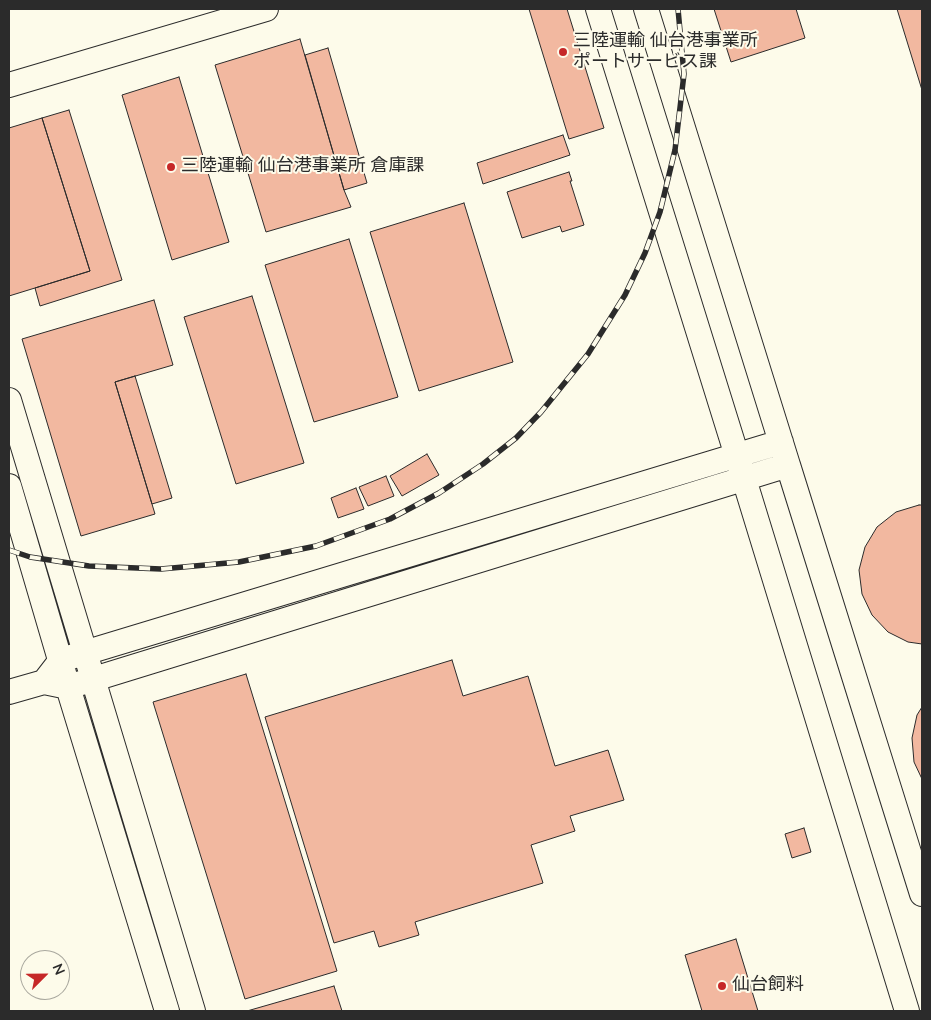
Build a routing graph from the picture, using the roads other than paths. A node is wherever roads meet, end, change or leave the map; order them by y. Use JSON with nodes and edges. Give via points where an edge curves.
{"nodes":[{"id":1,"x":266,"y":9,"type":"edge"},
{"id":2,"x":598,"y":9,"type":"edge"},
{"id":3,"x":646,"y":9,"type":"edge"},
{"id":4,"x":9,"y":85,"type":"edge"},
{"id":5,"x":9,"y":400,"type":"edge"},
{"id":6,"x":784,"y":453,"type":"junction"},
{"id":7,"x":740,"y":467,"type":"junction"},
{"id":8,"x":9,"y":486,"type":"edge"},
{"id":9,"x":86,"y":652,"type":"junction"},
{"id":10,"x":61,"y":660,"type":"junction"},
{"id":11,"x":93,"y":679,"type":"junction"},
{"id":12,"x":44,"y":682,"type":"junction"},
{"id":13,"x":68,"y":686,"type":"junction"},
{"id":14,"x":9,"y":692,"type":"edge"},
{"id":15,"x":922,"y":894,"type":"edge"},
{"id":16,"x":167,"y":1011,"type":"edge"},
{"id":17,"x":193,"y":1011,"type":"edge"},
{"id":18,"x":907,"y":1011,"type":"edge"}],
"edges":[{"from":1,"to":4,"type":"street"},
{"from":2,"to":7,"type":"street"},
{"from":3,"to":6,"type":"street"},
{"from":5,"to":9,"type":"street"},
{"from":6,"to":7,"type":"street"},
{"from":6,"to":15,"type":"street"},
{"from":7,"to":9,"type":"street"},
{"from":7,"to":11,"type":"street"},
{"from":7,"to":18,"type":"street"},
{"from":8,"to":10,"type":"street"},
{"from":9,"to":10,"type":"street"},
{"from":9,"to":11,"type":"street"},
{"from":10,"to":12,"type":"street"},
{"from":10,"to":13,"type":"street"},
{"from":11,"to":13,"type":"street"},
{"from":11,"to":17,"type":"street"},
{"from":12,"to":13,"type":"street"},
{"from":12,"to":14,"type":"street"},
{"from":13,"to":16,"type":"street"}]}
